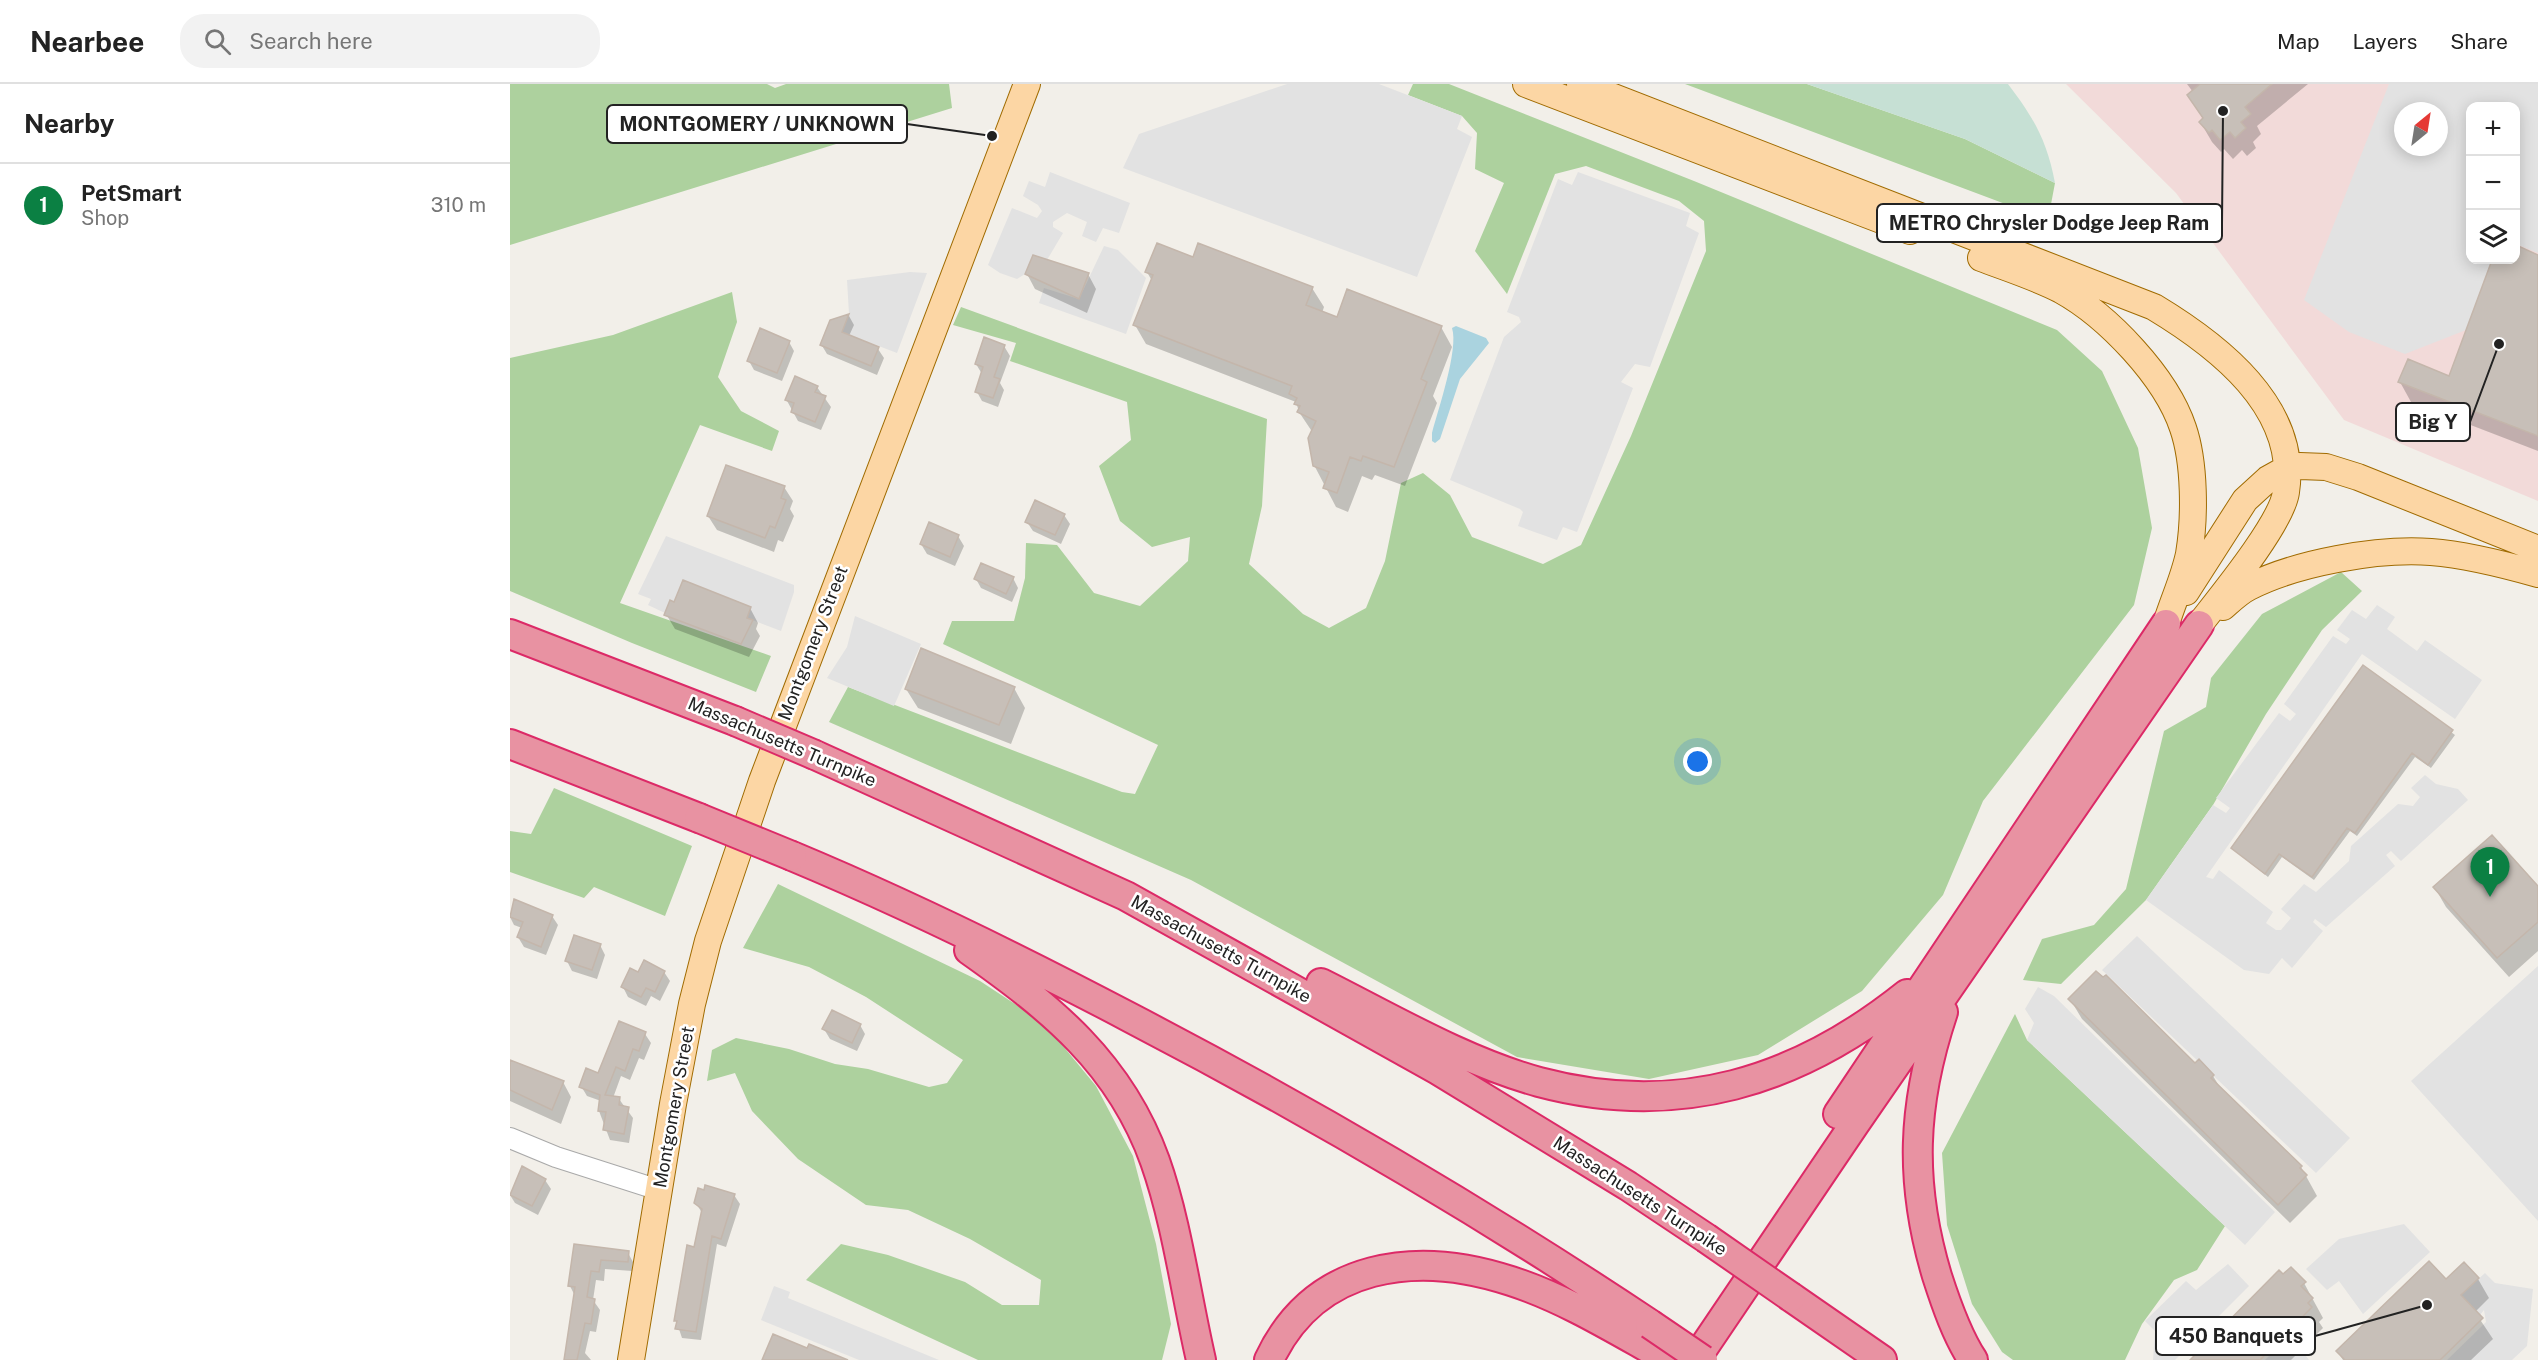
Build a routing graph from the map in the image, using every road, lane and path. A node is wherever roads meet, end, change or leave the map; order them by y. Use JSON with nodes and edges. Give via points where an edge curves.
{"nodes":[{"id":1,"x":1027,"y":84,"type":"edge"},
{"id":2,"x":1526,"y":84,"type":"edge"},
{"id":3,"x":1580,"y":84,"type":"edge"},
{"id":4,"x":2286,"y":469,"type":"junction"},
{"id":5,"x":2538,"y":549,"type":"edge"},
{"id":6,"x":2538,"y":574,"type":"edge"},
{"id":7,"x":2166,"y":624,"type":"junction"},
{"id":8,"x":2199,"y":625,"type":"junction"},
{"id":9,"x":510,"y":634,"type":"edge"},
{"id":10,"x":510,"y":744,"type":"edge"},
{"id":11,"x":1126,"y":896,"type":"junction"},
{"id":12,"x":908,"y":908,"type":"junction"},
{"id":13,"x":1940,"y":981,"type":"junction"},
{"id":14,"x":510,"y":1138,"type":"edge"},
{"id":15,"x":658,"y":1190,"type":"junction"},
{"id":16,"x":1643,"y":1333,"type":"junction"},
{"id":17,"x":634,"y":1359,"type":"edge"},
{"id":18,"x":1201,"y":1360,"type":"edge"},
{"id":19,"x":1269,"y":1360,"type":"edge"},
{"id":20,"x":1672,"y":1360,"type":"edge"},
{"id":21,"x":1695,"y":1360,"type":"edge"},
{"id":22,"x":1703,"y":1360,"type":"edge"},
{"id":23,"x":1882,"y":1360,"type":"edge"},
{"id":24,"x":1973,"y":1360,"type":"edge"}],
"edges":[{"from":1,"to":15,"type":"main road","name":"Montgomery Street","via":[[818,629],[728,879],[692,1004]]},
{"from":2,"to":7,"type":"main road","via":[[2041,281],[2090,309],[2128,342],[2157,381],[2183,427],[2193,486],[2189,555]]},
{"from":3,"to":4,"type":"main road","via":[[2154,307],[2193,331],[2227,359],[2256,391],[2281,434]]},
{"from":4,"to":5,"type":"main road","via":[[2326,467],[2358,477]]},
{"from":4,"to":7,"type":"main road","via":[[2245,500]]},
{"from":4,"to":8,"type":"main road","via":[[2286,494],[2276,517]]},
{"from":6,"to":8,"type":"main road","via":[[2495,561],[2430,552],[2365,555],[2304,566],[2248,588]]},
{"from":7,"to":13,"type":"highway"},
{"from":8,"to":13,"type":"highway"},
{"from":9,"to":11,"type":"highway","name":"Massachusetts Turnpike","bridge":true,"via":[[815,755]]},
{"from":10,"to":12,"type":"highway","bridge":true,"via":[[792,855]]},
{"from":11,"to":13,"type":"highway","via":[[1279,962],[1476,1059],[1539,1082],[1599,1093],[1670,1097],[1735,1086],[1802,1063]]},
{"from":11,"to":23,"type":"highway","name":"Massachusetts Turnpike","bridge":true,"via":[[1438,1070],[1618,1180]]},
{"from":12,"to":16,"type":"highway","via":[[1008,954],[1360,1143],[1532,1245]]},
{"from":12,"to":18,"type":"highway","via":[[1039,1002],[1101,1062],[1137,1119],[1155,1161]]},
{"from":13,"to":20,"type":"highway"},
{"from":13,"to":21,"type":"highway"},
{"from":13,"to":24,"type":"highway","via":[[1918,1107],[1919,1199],[1926,1240],[1943,1295]]},
{"from":14,"to":15,"type":"street"},
{"from":15,"to":17,"type":"main road","name":"Montgomery Street"},
{"from":16,"to":19,"type":"highway","via":[[1511,1281],[1460,1268],[1424,1265],[1358,1276],[1328,1291],[1296,1316],[1281,1334]]},
{"from":16,"to":20,"type":"highway"},
{"from":16,"to":22,"type":"highway","bridge":true}]}
